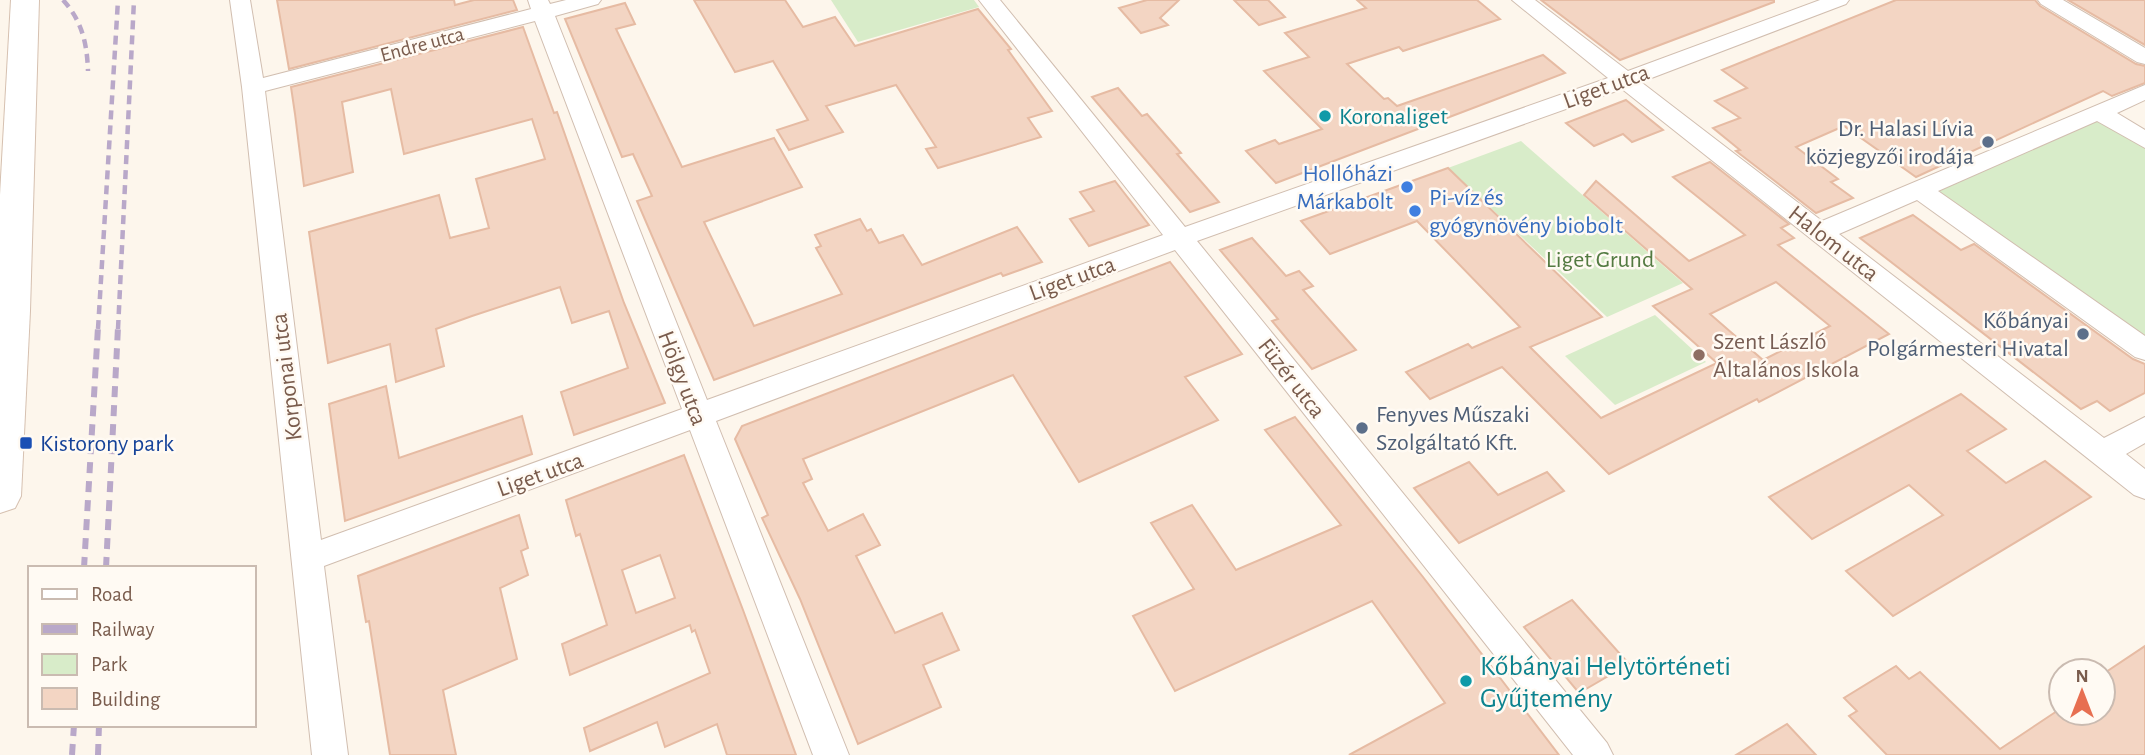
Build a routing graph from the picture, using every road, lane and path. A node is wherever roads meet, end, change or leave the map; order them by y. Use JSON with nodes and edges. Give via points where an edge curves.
{"nodes":[{"id":1,"x":25,"y":0,"type":"edge"},
{"id":2,"x":240,"y":0,"type":"edge"},
{"id":3,"x":592,"y":0,"type":"edge"},
{"id":4,"x":989,"y":0,"type":"edge"},
{"id":5,"x":1522,"y":0,"type":"edge"},
{"id":6,"x":1839,"y":0,"type":"edge"},
{"id":7,"x":2048,"y":0,"type":"edge"},
{"id":8,"x":540,"y":6,"type":"edge"},
{"id":9,"x":2145,"y":57,"type":"edge"},
{"id":10,"x":1625,"y":80,"type":"junction"},
{"id":11,"x":253,"y":87,"type":"junction"},
{"id":12,"x":2145,"y":92,"type":"edge"},
{"id":13,"x":2100,"y":113,"type":"junction"},
{"id":14,"x":2145,"y":140,"type":"edge"},
{"id":15,"x":1920,"y":190,"type":"junction"},
{"id":16,"x":9,"y":198,"type":"edge"},
{"id":17,"x":1820,"y":232,"type":"junction"},
{"id":18,"x":1180,"y":238,"type":"junction"},
{"id":19,"x":6,"y":313,"type":"edge"},
{"id":20,"x":2145,"y":350,"type":"edge"},
{"id":21,"x":698,"y":416,"type":"junction"},
{"id":22,"x":2145,"y":429,"type":"edge"},
{"id":23,"x":2103,"y":453,"type":"junction"},
{"id":24,"x":2145,"y":486,"type":"edge"},
{"id":25,"x":0,"y":496,"type":"edge"},
{"id":26,"x":307,"y":559,"type":"junction"},
{"id":27,"x":330,"y":755,"type":"edge"},
{"id":28,"x":831,"y":755,"type":"edge"},
{"id":29,"x":1595,"y":755,"type":"edge"}],
"edges":[{"from":1,"to":16,"type":"street"},
{"from":2,"to":11,"type":"street","name":"Korponai utca"},
{"from":3,"to":8,"type":"street","name":"Endre utca"},
{"from":4,"to":18,"type":"street","name":"Füzér utca"},
{"from":5,"to":10,"type":"street","name":"Halom utca"},
{"from":6,"to":10,"type":"street","name":"Liget utca"},
{"from":7,"to":9,"type":"street"},
{"from":8,"to":11,"type":"street","name":"Endre utca"},
{"from":8,"to":21,"type":"street","name":"Hölgy utca"},
{"from":10,"to":17,"type":"street","name":"Halom utca"},
{"from":10,"to":18,"type":"street","name":"Liget utca"},
{"from":11,"to":26,"type":"street","name":"Korponai utca"},
{"from":12,"to":13,"type":"street"},
{"from":13,"to":14,"type":"street"},
{"from":13,"to":15,"type":"street"},
{"from":15,"to":17,"type":"street"},
{"from":15,"to":20,"type":"street"},
{"from":16,"to":19,"type":"street"},
{"from":17,"to":23,"type":"street","name":"Halom utca"},
{"from":18,"to":21,"type":"street","name":"Liget utca"},
{"from":18,"to":29,"type":"street","name":"Füzér utca"},
{"from":19,"to":25,"type":"street"},
{"from":21,"to":26,"type":"street","name":"Liget utca"},
{"from":21,"to":28,"type":"street","name":"Hölgy utca"},
{"from":22,"to":23,"type":"street"},
{"from":23,"to":24,"type":"street","name":"Halom utca"},
{"from":26,"to":27,"type":"street","name":"Korponai utca"}]}
